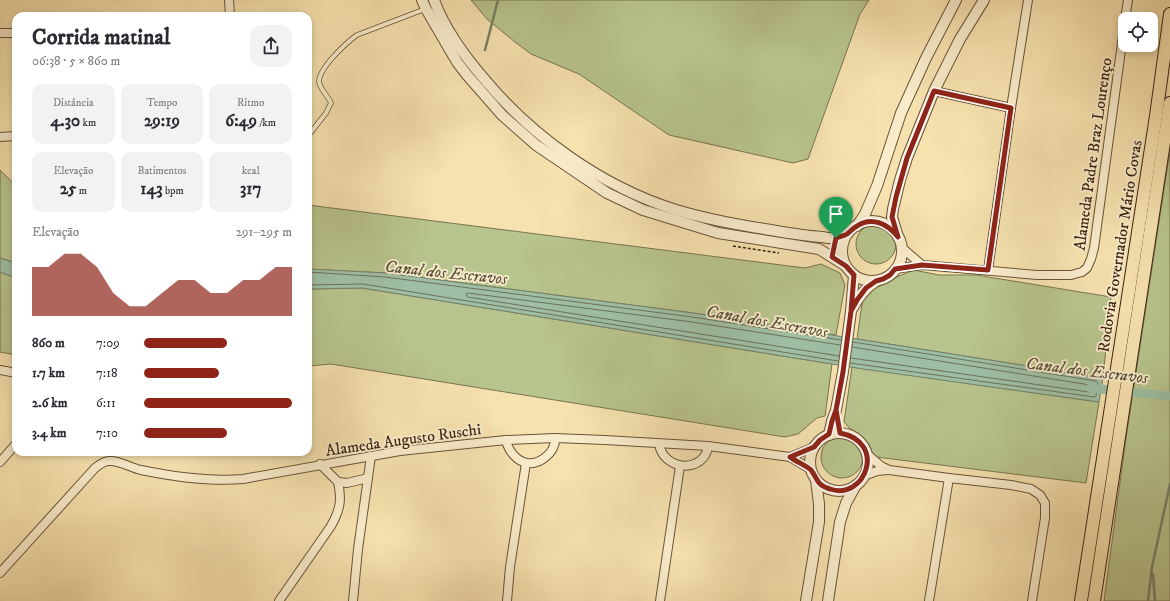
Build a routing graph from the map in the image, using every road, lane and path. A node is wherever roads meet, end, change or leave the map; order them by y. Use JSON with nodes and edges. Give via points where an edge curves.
{"nodes":[{"id":1,"x":229,"y":0,"type":"edge"},
{"id":2,"x":434,"y":0,"type":"edge"},
{"id":3,"x":956,"y":0,"type":"edge"},
{"id":4,"x":984,"y":0,"type":"edge"},
{"id":5,"x":1128,"y":0,"type":"edge"},
{"id":6,"x":1027,"y":1,"type":"edge"},
{"id":7,"x":424,"y":4,"type":"edge"},
{"id":8,"x":230,"y":12,"type":"edge"},
{"id":9,"x":1126,"y":12,"type":"edge"},
{"id":10,"x":1170,"y":14,"type":"edge"},
{"id":11,"x":0,"y":33,"type":"edge"},
{"id":12,"x":12,"y":34,"type":"edge"},
{"id":13,"x":1121,"y":52,"type":"edge"},
{"id":14,"x":934,"y":91,"type":"junction"},
{"id":15,"x":1170,"y":103,"type":"edge"},
{"id":16,"x":1011,"y":108,"type":"junction"},
{"id":17,"x":312,"y":131,"type":"edge"},
{"id":18,"x":0,"y":136,"type":"edge"},
{"id":19,"x":12,"y":136,"type":"edge"},
{"id":20,"x":857,"y":212,"type":"dead end"},
{"id":21,"x":857,"y":226,"type":"junction"},
{"id":22,"x":848,"y":233,"type":"junction"},
{"id":23,"x":898,"y":237,"type":"junction"},
{"id":24,"x":836,"y":238,"type":"junction"},
{"id":25,"x":732,"y":246,"type":"dead end"},
{"id":26,"x":901,"y":247,"type":"junction"},
{"id":27,"x":781,"y":253,"type":"dead end"},
{"id":28,"x":922,"y":265,"type":"junction"},
{"id":29,"x":846,"y":266,"type":"junction"},
{"id":30,"x":895,"y":269,"type":"junction"},
{"id":31,"x":988,"y":270,"type":"junction"},
{"id":32,"x":854,"y":275,"type":"junction"},
{"id":33,"x":876,"y":281,"type":"junction"},
{"id":34,"x":851,"y":311,"type":"junction"},
{"id":35,"x":0,"y":370,"type":"edge"},
{"id":36,"x":12,"y":372,"type":"edge"},
{"id":37,"x":836,"y":410,"type":"junction"},
{"id":38,"x":1116,"y":417,"type":"junction"},
{"id":39,"x":840,"y":433,"type":"junction"},
{"id":40,"x":829,"y":434,"type":"junction"},
{"id":41,"x":555,"y":438,"type":"junction"},
{"id":42,"x":506,"y":440,"type":"junction"},
{"id":43,"x":659,"y":444,"type":"junction"},
{"id":44,"x":708,"y":446,"type":"junction"},
{"id":45,"x":814,"y":447,"type":"junction"},
{"id":46,"x":12,"y":448,"type":"edge"},
{"id":47,"x":867,"y":454,"type":"junction"},
{"id":48,"x":371,"y":456,"type":"junction"},
{"id":49,"x":790,"y":457,"type":"junction"},
{"id":50,"x":0,"y":462,"type":"edge"},
{"id":51,"x":526,"y":462,"type":"junction"},
{"id":52,"x":320,"y":464,"type":"junction"},
{"id":53,"x":680,"y":466,"type":"junction"},
{"id":54,"x":810,"y":469,"type":"junction"},
{"id":55,"x":889,"y":470,"type":"junction"},
{"id":56,"x":864,"y":476,"type":"junction"},
{"id":57,"x":368,"y":478,"type":"junction"},
{"id":58,"x":949,"y":478,"type":"junction"},
{"id":59,"x":816,"y":480,"type":"junction"},
{"id":60,"x":338,"y":482,"type":"junction"},
{"id":61,"x":856,"y":485,"type":"junction"},
{"id":62,"x":0,"y":573,"type":"edge"},
{"id":63,"x":279,"y":601,"type":"edge"},
{"id":64,"x":353,"y":601,"type":"edge"},
{"id":65,"x":507,"y":601,"type":"edge"},
{"id":66,"x":660,"y":601,"type":"edge"},
{"id":67,"x":806,"y":601,"type":"edge"},
{"id":68,"x":828,"y":601,"type":"edge"},
{"id":69,"x":929,"y":601,"type":"edge"},
{"id":70,"x":1032,"y":601,"type":"edge"},
{"id":71,"x":1081,"y":601,"type":"edge"},
{"id":72,"x":1094,"y":601,"type":"edge"}],
"edges":[{"from":1,"to":8,"type":"street"},
{"from":2,"to":24,"type":"street","via":[[459,47],[492,89],[526,124],[573,160],[658,204],[704,218],[742,226]]},
{"from":3,"to":21,"type":"street","via":[[901,113],[877,186]]},
{"from":4,"to":14,"type":"street","via":[[960,39]]},
{"from":5,"to":9,"type":"street","name":"Alameda Padre Braz Lourenço"},
{"from":6,"to":16,"type":"street"},
{"from":7,"to":17,"type":"lane","via":[[357,35],[332,58],[319,81],[331,103]]},
{"from":7,"to":29,"type":"street","via":[[464,70],[502,115],[536,145],[607,193],[643,210],[718,233],[819,249]]},
{"from":10,"to":38,"type":"main road","name":"Rodovia Governador Mário Covas","via":[[1119,353]]},
{"from":11,"to":12,"type":"street"},
{"from":13,"to":31,"type":"street","name":"Alameda Padre Braz Lourenço","via":[[1094,248],[1087,268],[1072,275],[1037,275]]},
{"from":14,"to":16,"type":"street"},
{"from":14,"to":23,"type":"street","via":[[907,158],[896,197],[892,217]]},
{"from":15,"to":38,"type":"main road","name":"Rodovia Governador Mário Covas","via":[[1131,355]]},
{"from":16,"to":31,"type":"street"},
{"from":18,"to":19,"type":"street"},
{"from":20,"to":24,"type":"path","via":[[839,224]]},
{"from":21,"to":22,"type":"street"},
{"from":21,"to":23,"type":"street","via":[[870,222],[883,224]]},
{"from":22,"to":24,"type":"street"},
{"from":22,"to":29,"type":"street","via":[[844,239],[842,253]]},
{"from":23,"to":26,"type":"street"},
{"from":25,"to":27,"type":"path"},
{"from":26,"to":28,"type":"street"},
{"from":26,"to":30,"type":"street","via":[[901,255]]},
{"from":28,"to":30,"type":"street","name":"Alameda Padre Braz Lourenço"},
{"from":28,"to":31,"type":"street","name":"Alameda Padre Braz Lourenço"},
{"from":29,"to":32,"type":"street"},
{"from":30,"to":33,"type":"street","via":[[890,275]]},
{"from":32,"to":33,"type":"street","via":[[860,279]]},
{"from":32,"to":34,"type":"street"},
{"from":33,"to":34,"type":"street","via":[[860,294]]},
{"from":34,"to":37,"type":"street"},
{"from":35,"to":36,"type":"street"},
{"from":37,"to":39,"type":"street"},
{"from":37,"to":40,"type":"street"},
{"from":38,"to":71,"type":"main road","name":"Rodovia Governador Mário Covas"},
{"from":38,"to":72,"type":"main road","name":"Rodovia Governador Mário Covas"},
{"from":39,"to":40,"type":"street"},
{"from":39,"to":47,"type":"street","via":[[849,434],[857,439]]},
{"from":40,"to":45,"type":"street"},
{"from":41,"to":42,"type":"street","name":"Alameda Augusto Ruschi"},
{"from":41,"to":43,"type":"street","name":"Alameda Augusto Ruschi"},
{"from":41,"to":51,"type":"street","via":[[551,451],[546,456],[537,461]]},
{"from":42,"to":48,"type":"street","name":"Alameda Augusto Ruschi"},
{"from":42,"to":51,"type":"street","via":[[513,454]]},
{"from":43,"to":44,"type":"street","name":"Alameda Augusto Ruschi"},
{"from":43,"to":53,"type":"street","via":[[662,454]]},
{"from":44,"to":49,"type":"street","name":"Alameda Augusto Ruschi"},
{"from":44,"to":53,"type":"street","via":[[704,457],[697,463]]},
{"from":45,"to":49,"type":"street"},
{"from":45,"to":54,"type":"street"},
{"from":46,"to":50,"type":"street"},
{"from":47,"to":55,"type":"street"},
{"from":47,"to":56,"type":"street","via":[[868,462]]},
{"from":48,"to":52,"type":"street","name":"Alameda Augusto Ruschi"},
{"from":48,"to":57,"type":"street"},
{"from":49,"to":54,"type":"street","name":"Alameda Augusto Ruschi"},
{"from":51,"to":65,"type":"street"},
{"from":52,"to":60,"type":"street"},
{"from":52,"to":62,"type":"street","name":"Alameda Augusto Ruschi","via":[[226,480],[190,479],[105,462],[95,468]]},
{"from":53,"to":66,"type":"street"},
{"from":54,"to":59,"type":"street"},
{"from":55,"to":56,"type":"street"},
{"from":55,"to":58,"type":"street"},
{"from":56,"to":61,"type":"street"},
{"from":57,"to":60,"type":"street","via":[[347,483]]},
{"from":57,"to":64,"type":"street"},
{"from":58,"to":69,"type":"street"},
{"from":58,"to":70,"type":"street","via":[[1011,485],[1031,489],[1040,495],[1045,503],[1045,518]]},
{"from":59,"to":61,"type":"street","via":[[831,490],[839,491]]},
{"from":59,"to":67,"type":"street","via":[[820,504],[819,522]]},
{"from":60,"to":63,"type":"street","via":[[340,505],[337,514]]},
{"from":61,"to":68,"type":"street","via":[[846,503],[840,522]]}]}
